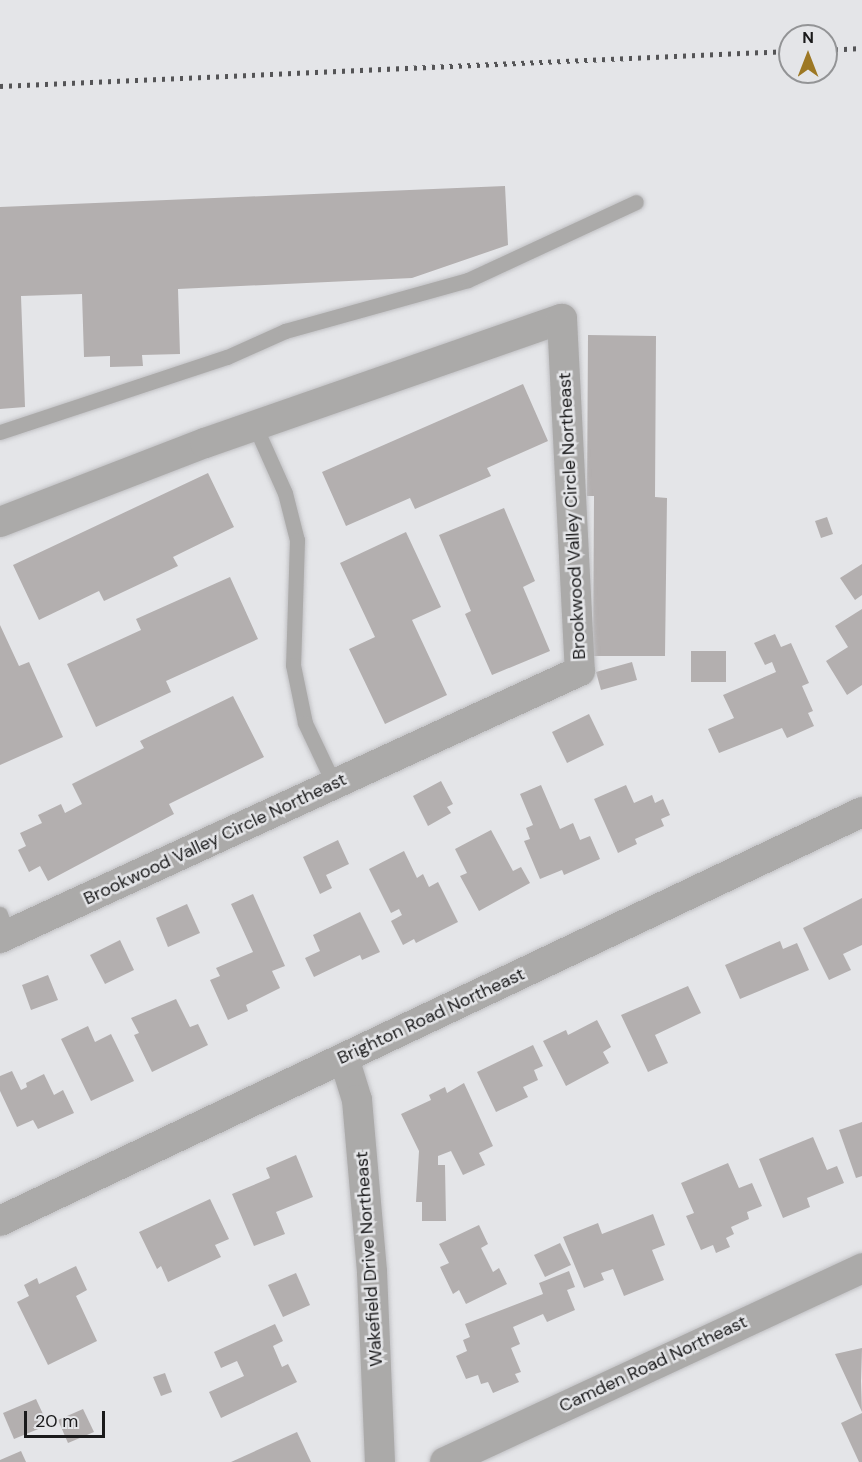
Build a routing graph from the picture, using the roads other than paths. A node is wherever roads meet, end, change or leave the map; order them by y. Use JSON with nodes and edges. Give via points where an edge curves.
{"nodes":[{"id":1,"x":636,"y":202,"type":"dead end"},
{"id":2,"x":255,"y":426,"type":"junction"},
{"id":3,"x":0,"y":432,"type":"edge"},
{"id":4,"x":0,"y":522,"type":"edge"},
{"id":5,"x":334,"y":784,"type":"junction"},
{"id":6,"x":862,"y":812,"type":"edge"},
{"id":7,"x":2,"y":929,"type":"edge"},
{"id":8,"x":344,"y":1058,"type":"junction"},
{"id":9,"x":0,"y":1221,"type":"edge"},
{"id":10,"x":862,"y":1268,"type":"edge"},
{"id":11,"x":380,"y":1462,"type":"edge"},
{"id":12,"x":445,"y":1462,"type":"edge"}],
"edges":[{"from":1,"to":3,"type":"lane","via":[[468,280],[285,331],[227,357]]},
{"from":2,"to":4,"type":"street","name":"Brookwood Valley Circle Northeast"},
{"from":2,"to":5,"type":"lane","via":[[285,493],[297,540],[293,665],[305,723]]},
{"from":2,"to":5,"type":"street","name":"Brookwood Valley Circle Northeast","via":[[562,319],[580,671]]},
{"from":5,"to":7,"type":"street","name":"Brookwood Valley Circle Northeast"},
{"from":6,"to":8,"type":"street","name":"Brighton Road Northeast"},
{"from":8,"to":9,"type":"street","name":"Brighton Road Northeast"},
{"from":8,"to":11,"type":"street","name":"Wakefield Drive Northeast","via":[[357,1100],[372,1272]]},
{"from":10,"to":12,"type":"street","name":"Camden Road Northeast"}]}
